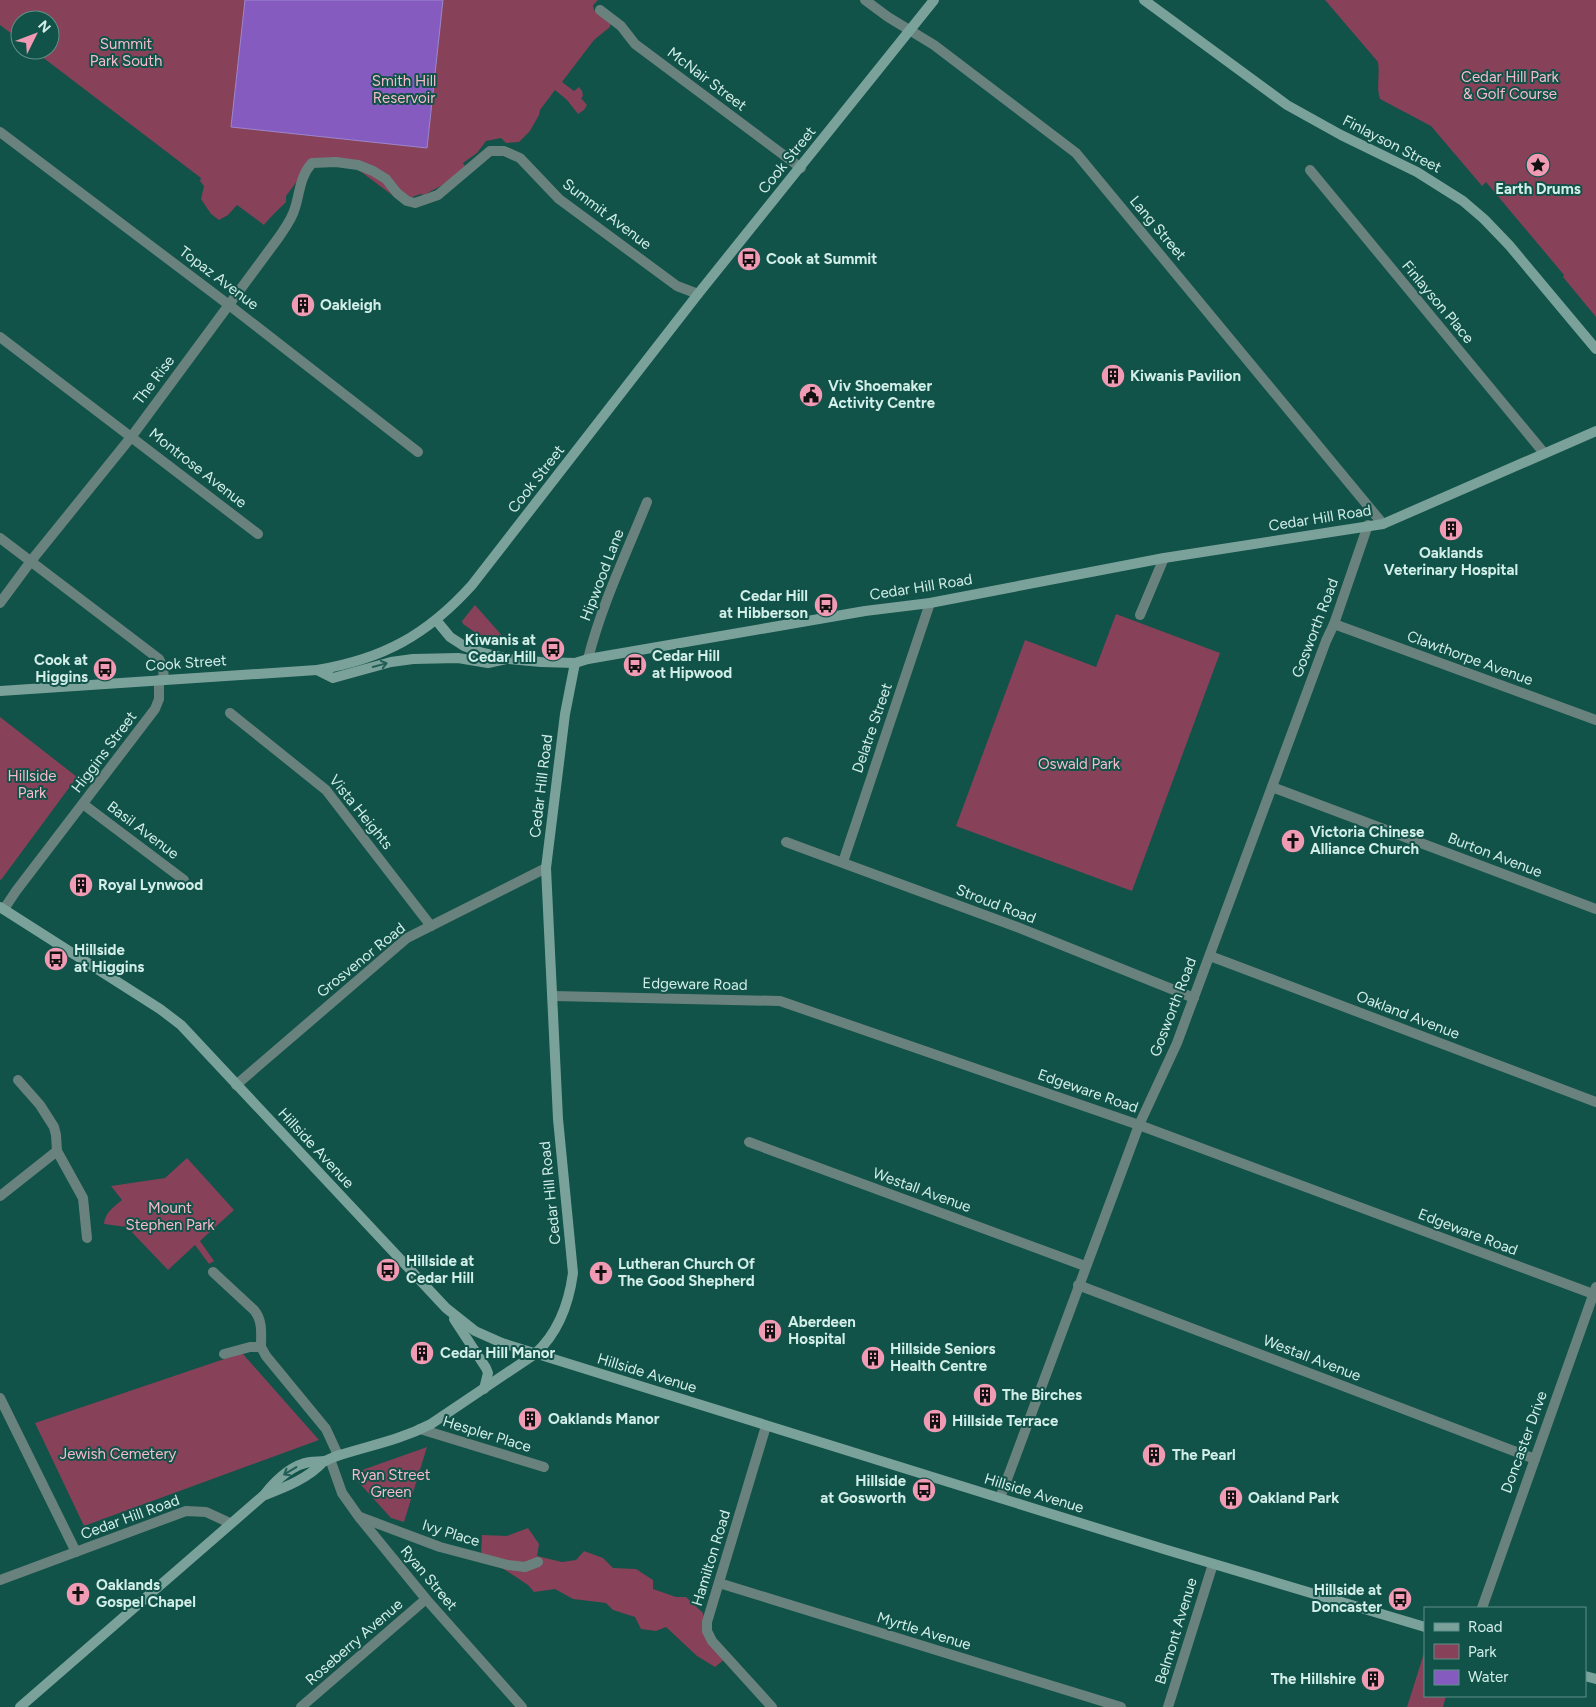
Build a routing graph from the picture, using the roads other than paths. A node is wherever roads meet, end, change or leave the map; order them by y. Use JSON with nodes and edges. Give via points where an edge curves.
{"nodes":[{"id":1,"x":865,"y":0,"type":"edge"},
{"id":2,"x":934,"y":0,"type":"edge"},
{"id":3,"x":1144,"y":0,"type":"edge"},
{"id":4,"x":600,"y":10,"type":"dead end"},
{"id":5,"x":909,"y":31,"type":"junction"},
{"id":6,"x":0,"y":132,"type":"edge"},
{"id":7,"x":312,"y":163,"type":"joint"},
{"id":8,"x":800,"y":168,"type":"junction"},
{"id":9,"x":1310,"y":170,"type":"dead end"},
{"id":10,"x":698,"y":294,"type":"junction"},
{"id":11,"x":229,"y":305,"type":"junction"},
{"id":12,"x":0,"y":337,"type":"edge"},
{"id":13,"x":1596,"y":349,"type":"edge"},
{"id":14,"x":1596,"y":431,"type":"edge"},
{"id":15,"x":132,"y":436,"type":"junction"},
{"id":16,"x":418,"y":452,"type":"dead end"},
{"id":17,"x":1544,"y":453,"type":"junction"},
{"id":18,"x":647,"y":502,"type":"dead end"},
{"id":19,"x":1383,"y":524,"type":"junction"},
{"id":20,"x":1368,"y":525,"type":"junction"},
{"id":21,"x":258,"y":534,"type":"dead end"},
{"id":22,"x":0,"y":538,"type":"edge"},
{"id":23,"x":1164,"y":558,"type":"junction"},
{"id":24,"x":31,"y":561,"type":"junction"},
{"id":25,"x":0,"y":603,"type":"edge"},
{"id":26,"x":930,"y":603,"type":"junction"},
{"id":27,"x":1140,"y":615,"type":"dead end"},
{"id":28,"x":436,"y":620,"type":"junction"},
{"id":29,"x":1334,"y":624,"type":"junction"},
{"id":30,"x":509,"y":659,"type":"junction"},
{"id":31,"x":588,"y":659,"type":"junction"},
{"id":32,"x":575,"y":663,"type":"junction"},
{"id":33,"x":317,"y":670,"type":"junction"},
{"id":34,"x":161,"y":680,"type":"junction"},
{"id":35,"x":0,"y":691,"type":"edge"},
{"id":36,"x":230,"y":713,"type":"dead end"},
{"id":37,"x":1596,"y":720,"type":"edge"},
{"id":38,"x":1272,"y":787,"type":"junction"},
{"id":39,"x":84,"y":804,"type":"junction"},
{"id":40,"x":786,"y":842,"type":"dead end"},
{"id":41,"x":843,"y":862,"type":"junction"},
{"id":42,"x":546,"y":868,"type":"junction"},
{"id":43,"x":184,"y":880,"type":"dead end"},
{"id":44,"x":2,"y":908,"type":"edge"},
{"id":45,"x":1596,"y":909,"type":"edge"},
{"id":46,"x":431,"y":926,"type":"junction"},
{"id":47,"x":1210,"y":956,"type":"junction"},
{"id":48,"x":553,"y":996,"type":"junction"},
{"id":49,"x":1194,"y":998,"type":"junction"},
{"id":50,"x":18,"y":1080,"type":"dead end"},
{"id":51,"x":236,"y":1085,"type":"junction"},
{"id":52,"x":1596,"y":1102,"type":"edge"},
{"id":53,"x":1139,"y":1124,"type":"junction"},
{"id":54,"x":748,"y":1142,"type":"dead end"},
{"id":55,"x":57,"y":1150,"type":"junction"},
{"id":56,"x":0,"y":1196,"type":"edge"},
{"id":57,"x":87,"y":1238,"type":"dead end"},
{"id":58,"x":1085,"y":1266,"type":"junction"},
{"id":59,"x":213,"y":1272,"type":"dead end"},
{"id":60,"x":1078,"y":1285,"type":"junction"},
{"id":61,"x":1595,"y":1292,"type":"edge"},
{"id":62,"x":446,"y":1308,"type":"junction"},
{"id":63,"x":262,"y":1347,"type":"junction"},
{"id":64,"x":224,"y":1354,"type":"dead end"},
{"id":65,"x":535,"y":1354,"type":"junction"},
{"id":66,"x":484,"y":1389,"type":"junction"},
{"id":67,"x":0,"y":1398,"type":"edge"},
{"id":68,"x":766,"y":1426,"type":"junction"},
{"id":69,"x":420,"y":1429,"type":"junction"},
{"id":70,"x":330,"y":1458,"type":"junction"},
{"id":71,"x":1535,"y":1459,"type":"junction"},
{"id":72,"x":544,"y":1467,"type":"dead end"},
{"id":73,"x":1000,"y":1498,"type":"junction"},
{"id":74,"x":359,"y":1517,"type":"junction"},
{"id":75,"x":230,"y":1523,"type":"junction"},
{"id":76,"x":76,"y":1552,"type":"junction"},
{"id":77,"x":538,"y":1562,"type":"dead end"},
{"id":78,"x":1213,"y":1564,"type":"junction"},
{"id":79,"x":0,"y":1580,"type":"edge"},
{"id":80,"x":719,"y":1583,"type":"junction"},
{"id":81,"x":426,"y":1599,"type":"junction"},
{"id":82,"x":1482,"y":1607,"type":"edge"},
{"id":83,"x":1424,"y":1627,"type":"edge"},
{"id":84,"x":20,"y":1707,"type":"edge"},
{"id":85,"x":301,"y":1707,"type":"edge"},
{"id":86,"x":522,"y":1707,"type":"edge"},
{"id":87,"x":772,"y":1707,"type":"edge"},
{"id":88,"x":1121,"y":1707,"type":"edge"},
{"id":89,"x":1168,"y":1707,"type":"edge"}],
"edges":[{"from":1,"to":5,"type":"street","name":"Lang Street"},
{"from":2,"to":5,"type":"street","name":"Cook Street"},
{"from":3,"to":13,"type":"street","name":"Finlayson Street","via":[[1287,105],[1417,172],[1463,201],[1498,233]]},
{"from":4,"to":8,"type":"street","name":"McNair Street","via":[[635,44]]},
{"from":5,"to":8,"type":"street","name":"Cook Street"},
{"from":5,"to":19,"type":"street","name":"Lang Street","via":[[934,45],[1076,153]]},
{"from":6,"to":11,"type":"street","name":"Topaz Avenue"},
{"from":7,"to":10,"type":"street","name":"Summit Avenue","via":[[336,162],[373,170],[386,178],[407,201],[415,203],[438,195],[490,151],[504,151],[520,158],[559,198],[677,286]]},
{"from":7,"to":11,"type":"street","name":"The Rise","via":[[304,174],[289,222]]},
{"from":8,"to":10,"type":"street","name":"Cook Street"},
{"from":9,"to":17,"type":"street","name":"Finlayson Place"},
{"from":10,"to":28,"type":"street","name":"Cook Street","via":[[472,585]]},
{"from":11,"to":15,"type":"street","name":"The Rise"},
{"from":11,"to":16,"type":"street","name":"Topaz Avenue"},
{"from":12,"to":15,"type":"street","name":"Montrose Avenue"},
{"from":14,"to":17,"type":"street","name":"Cedar Hill Road"},
{"from":15,"to":21,"type":"street","name":"Montrose Avenue"},
{"from":15,"to":24,"type":"street","name":"The Rise"},
{"from":17,"to":19,"type":"street","name":"Cedar Hill Road"},
{"from":18,"to":31,"type":"street","name":"Hipwood Lane","via":[[612,588]]},
{"from":19,"to":20,"type":"street","name":"Cedar Hill Road"},
{"from":20,"to":23,"type":"street","name":"Cedar Hill Road"},
{"from":20,"to":29,"type":"street","name":"Gosworth Road"},
{"from":22,"to":24,"type":"street"},
{"from":23,"to":26,"type":"street","name":"Cedar Hill Road"},
{"from":23,"to":27,"type":"street"},
{"from":24,"to":25,"type":"street","name":"The Rise"},
{"from":24,"to":34,"type":"street","via":[[159,659],[163,667]]},
{"from":26,"to":31,"type":"street","name":"Cedar Hill Road","via":[[865,611]]},
{"from":26,"to":41,"type":"street","name":"Delatre Street"},
{"from":28,"to":30,"type":"street","via":[[450,637],[464,646]]},
{"from":28,"to":33,"type":"street","name":"Cook Street","via":[[376,655]]},
{"from":29,"to":37,"type":"street","name":"Clawthorpe Avenue"},
{"from":29,"to":38,"type":"street","name":"Gosworth Road"},
{"from":30,"to":32,"type":"street"},
{"from":33,"to":30,"type":"street","one_way":true,"via":[[332,678],[413,659],[458,658],[488,664]]},
{"from":31,"to":32,"type":"street","name":"Cedar Hill Road"},
{"from":32,"to":42,"type":"street","name":"Cedar Hill Road","via":[[565,714]]},
{"from":33,"to":34,"type":"street","name":"Cook Street"},
{"from":34,"to":35,"type":"street","name":"Cook Street"},
{"from":34,"to":39,"type":"street","name":"Higgins Street","via":[[155,709]]},
{"from":36,"to":46,"type":"street","name":"Vista Heights","via":[[326,790]]},
{"from":38,"to":45,"type":"street","name":"Burton Avenue"},
{"from":38,"to":47,"type":"street","name":"Gosworth Road"},
{"from":39,"to":43,"type":"street","name":"Basil Avenue"},
{"from":39,"to":44,"type":"street","name":"Higgins Street"},
{"from":40,"to":41,"type":"street","name":"Stroud Road"},
{"from":41,"to":49,"type":"street","name":"Stroud Road"},
{"from":42,"to":46,"type":"street","name":"Grosvenor Road"},
{"from":42,"to":48,"type":"street","name":"Cedar Hill Road"},
{"from":44,"to":51,"type":"street","name":"Hillside Avenue","via":[[160,1008],[181,1025]]},
{"from":46,"to":51,"type":"street","name":"Grosvenor Road","via":[[407,938]]},
{"from":47,"to":49,"type":"street","name":"Gosworth Road"},
{"from":47,"to":52,"type":"street","name":"Oakland Avenue"},
{"from":48,"to":53,"type":"street","name":"Edgeware Road","via":[[780,1000]]},
{"from":48,"to":65,"type":"street","name":"Cedar Hill Road","via":[[558,1119],[573,1273],[564,1310],[550,1336]]},
{"from":49,"to":53,"type":"street","name":"Gosworth Road"},
{"from":50,"to":55,"type":"street","via":[[54,1127]]},
{"from":51,"to":62,"type":"street","name":"Hillside Avenue"},
{"from":53,"to":58,"type":"street","name":"Gosworth Road"},
{"from":53,"to":61,"type":"street","name":"Edgeware Road"},
{"from":54,"to":58,"type":"street","name":"Westall Avenue"},
{"from":55,"to":56,"type":"street"},
{"from":55,"to":57,"type":"street","via":[[83,1198]]},
{"from":58,"to":60,"type":"street","name":"Gosworth Road"},
{"from":59,"to":63,"type":"street","via":[[259,1316]]},
{"from":60,"to":71,"type":"street","name":"Westall Avenue"},
{"from":60,"to":73,"type":"street","name":"Gosworth Road"},
{"from":61,"to":71,"type":"street","name":"Doncaster Drive"},
{"from":62,"to":65,"type":"street","name":"Hillside Avenue","via":[[488,1338]]},
{"from":62,"to":66,"type":"street","via":[[486,1368]]},
{"from":63,"to":64,"type":"street"},
{"from":63,"to":70,"type":"street","name":"Ryan Street","via":[[326,1429]]},
{"from":65,"to":66,"type":"street","name":"Cedar Hill Road"},
{"from":65,"to":68,"type":"street","name":"Hillside Avenue"},
{"from":66,"to":69,"type":"street","name":"Cedar Hill Road"},
{"from":67,"to":76,"type":"street"},
{"from":68,"to":73,"type":"street","name":"Hillside Avenue"},
{"from":68,"to":80,"type":"street","name":"Hamilton Road"},
{"from":69,"to":70,"type":"street","name":"Cedar Hill Road","via":[[388,1442]]},
{"from":69,"to":72,"type":"street","name":"Hespler Place"},
{"from":70,"to":74,"type":"street","name":"Ryan Street","via":[[342,1493]]},
{"from":70,"to":75,"type":"street","name":"Cedar Hill Road","via":[[291,1470]]},
{"from":71,"to":82,"type":"street","name":"Doncaster Drive"},
{"from":73,"to":78,"type":"street","name":"Hillside Avenue"},
{"from":74,"to":77,"type":"street","name":"Ivy Place","via":[[440,1548],[508,1565],[525,1567]]},
{"from":74,"to":81,"type":"street","name":"Ryan Street"},
{"from":75,"to":76,"type":"street","name":"Cedar Hill Road","via":[[206,1512],[186,1512]]},
{"from":75,"to":84,"type":"street"},
{"from":76,"to":79,"type":"street","name":"Cedar Hill Road"},
{"from":78,"to":83,"type":"street","name":"Hillside Avenue"},
{"from":78,"to":89,"type":"street","name":"Belmont Avenue"},
{"from":80,"to":87,"type":"street","name":"Hamilton Road","via":[[707,1631],[712,1641]]},
{"from":80,"to":88,"type":"street","name":"Myrtle Avenue"},
{"from":81,"to":85,"type":"street","name":"Roseberry Avenue"},
{"from":81,"to":86,"type":"street","name":"Ryan Street"}]}
